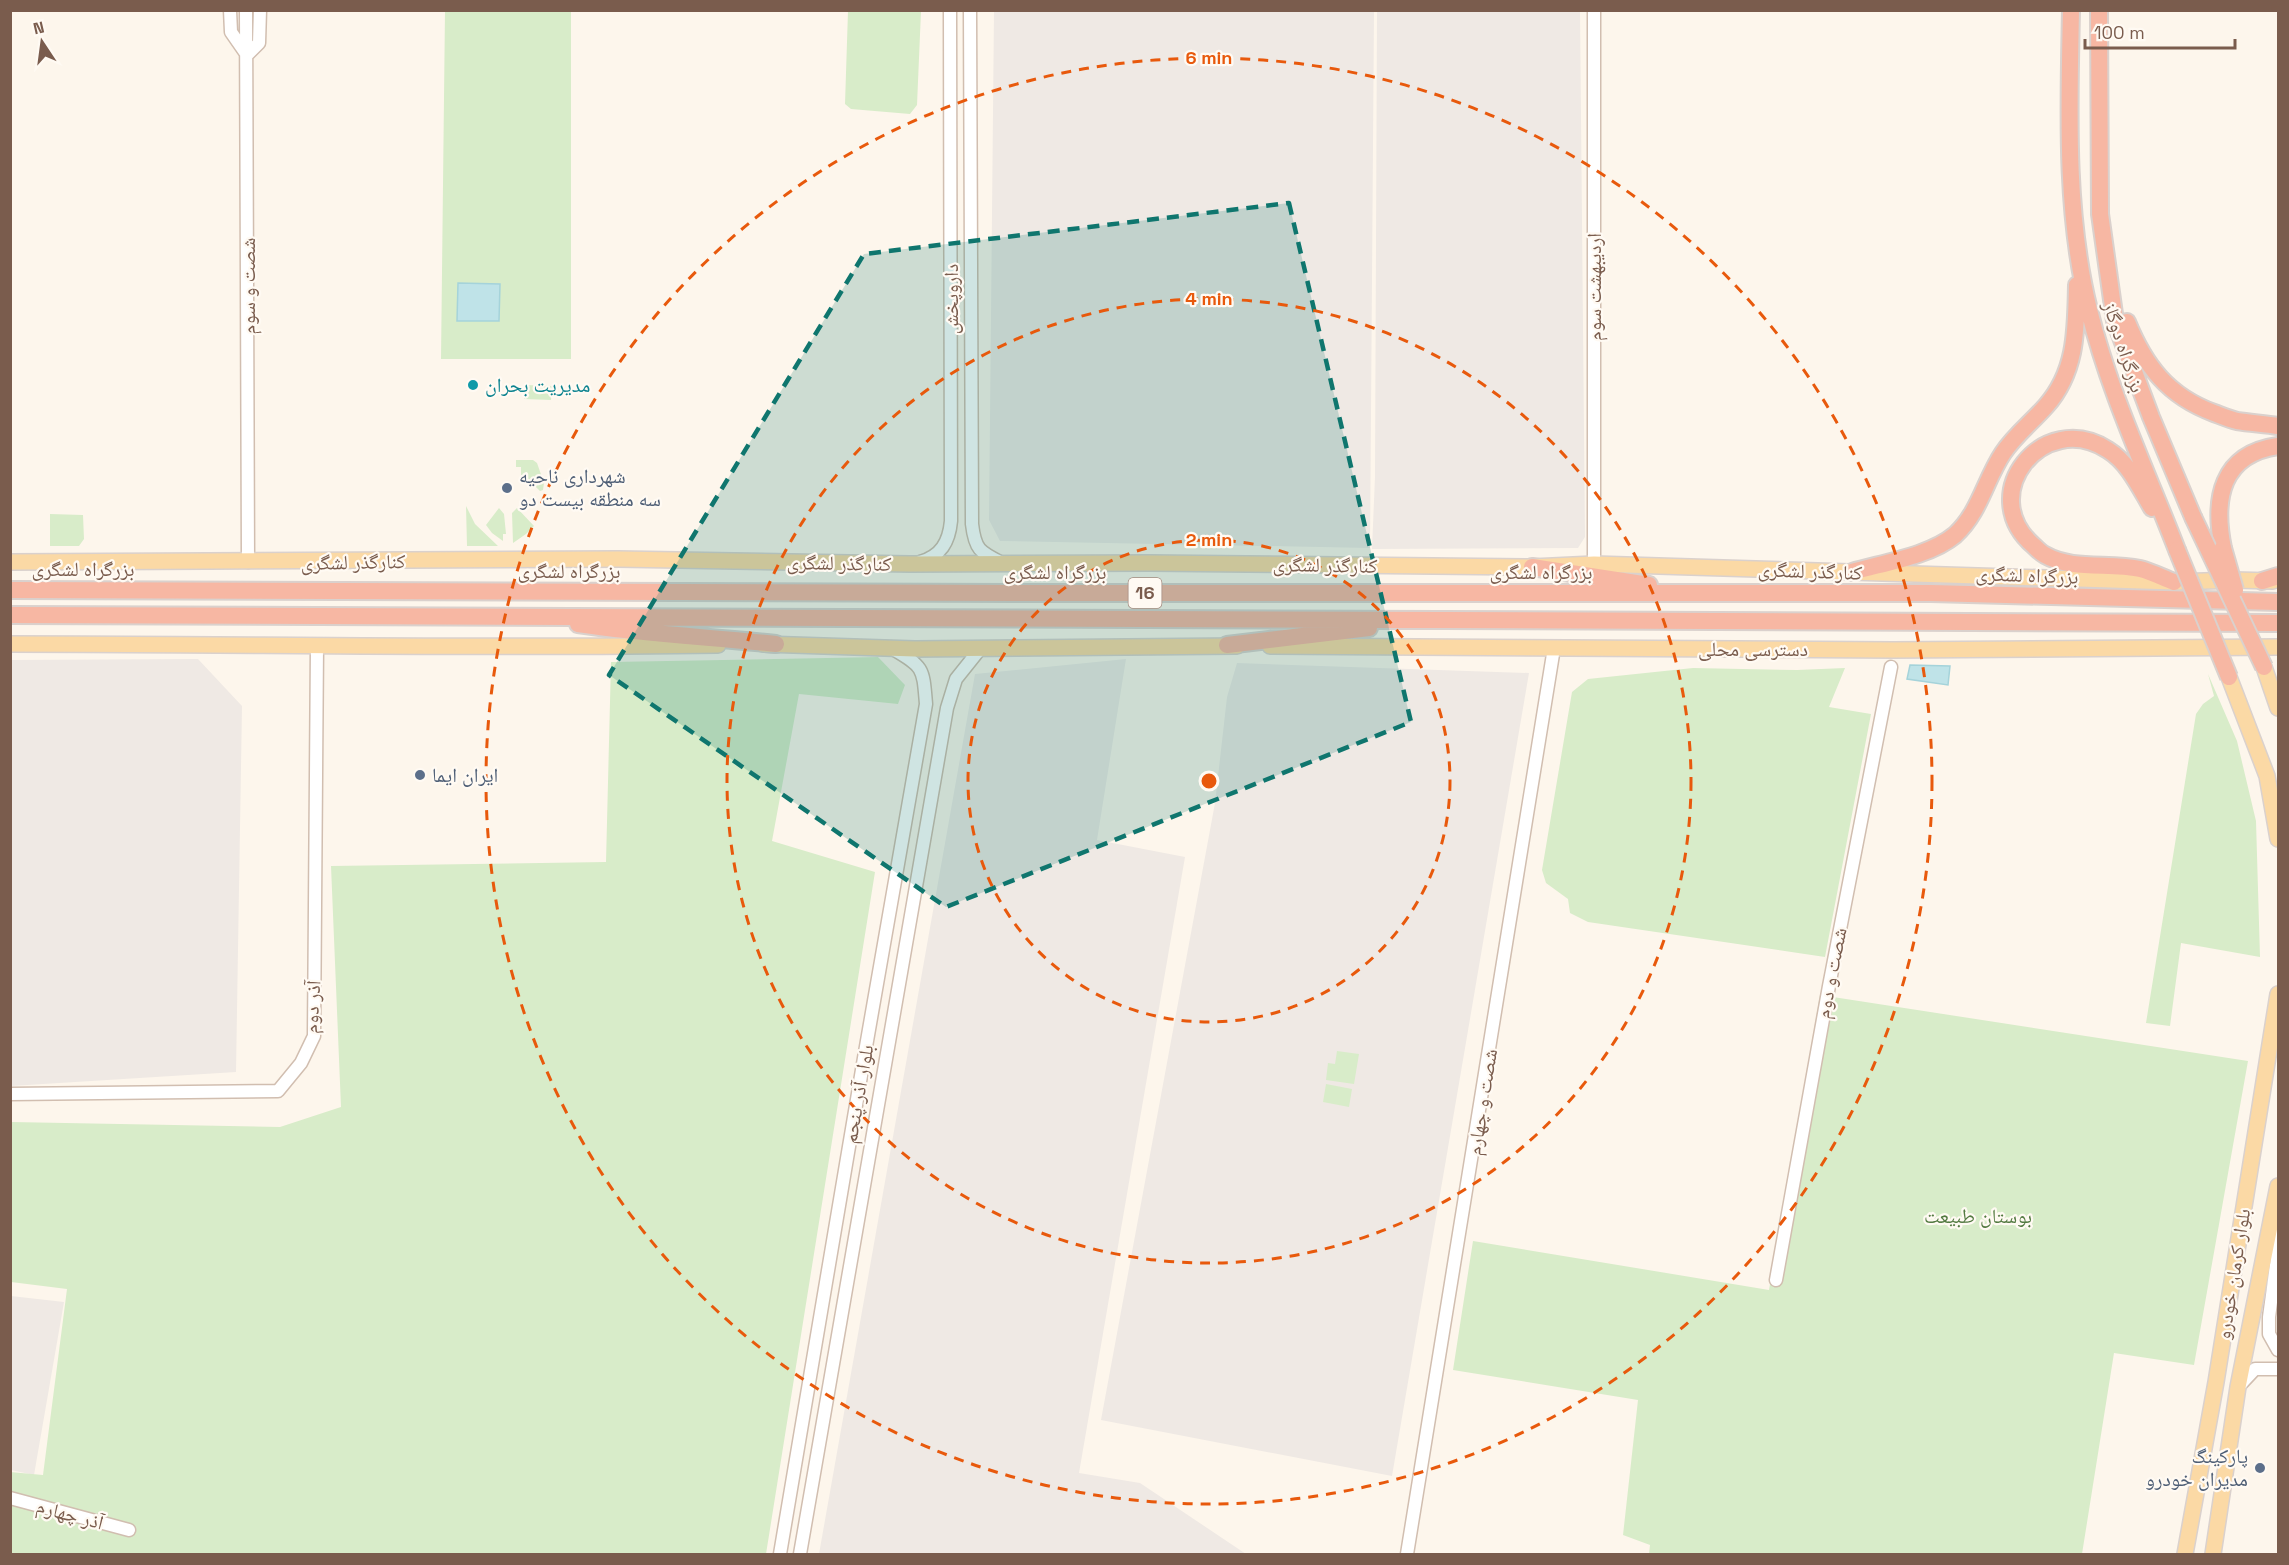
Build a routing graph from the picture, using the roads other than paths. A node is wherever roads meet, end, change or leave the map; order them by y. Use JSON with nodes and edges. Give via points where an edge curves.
{"nodes":[{"id":1,"x":230,"y":10,"type":"edge"},
{"id":2,"x":246,"y":10,"type":"edge"},
{"id":3,"x":260,"y":10,"type":"edge"},
{"id":4,"x":950,"y":10,"type":"edge"},
{"id":5,"x":970,"y":10,"type":"edge"},
{"id":6,"x":1594,"y":10,"type":"edge"},
{"id":7,"x":2071,"y":10,"type":"edge"},
{"id":8,"x":2099,"y":10,"type":"edge"},
{"id":9,"x":247,"y":55,"type":"junction"},
{"id":10,"x":2077,"y":248,"type":"junction"},
{"id":11,"x":2107,"y":269,"type":"junction"},
{"id":12,"x":2278,"y":426,"type":"edge"},
{"id":13,"x":2278,"y":446,"type":"edge"},
{"id":14,"x":951,"y":521,"type":"junction"},
{"id":15,"x":972,"y":524,"type":"junction"},
{"id":16,"x":2177,"y":550,"type":"junction"},
{"id":17,"x":10,"y":562,"type":"edge"},
{"id":18,"x":248,"y":562,"type":"junction"},
{"id":19,"x":910,"y":564,"type":"junction"},
{"id":20,"x":1006,"y":564,"type":"junction"},
{"id":21,"x":1594,"y":564,"type":"junction"},
{"id":22,"x":1532,"y":567,"type":"junction"},
{"id":23,"x":1852,"y":572,"type":"junction"},
{"id":24,"x":2273,"y":580,"type":"edge"},
{"id":25,"x":2175,"y":582,"type":"junction"},
{"id":26,"x":10,"y":590,"type":"edge"},
{"id":27,"x":1722,"y":593,"type":"junction"},
{"id":28,"x":2278,"y":602,"type":"edge"},
{"id":29,"x":10,"y":615,"type":"edge"},
{"id":30,"x":514,"y":616,"type":"junction"},
{"id":31,"x":1452,"y":619,"type":"junction"},
{"id":32,"x":2278,"y":622,"type":"edge"},
{"id":33,"x":2247,"y":631,"type":"junction"},
{"id":34,"x":10,"y":644,"type":"edge"},
{"id":35,"x":776,"y":644,"type":"junction"},
{"id":36,"x":317,"y":645,"type":"junction"},
{"id":37,"x":1227,"y":645,"type":"junction"},
{"id":38,"x":2278,"y":647,"type":"edge"},
{"id":39,"x":1554,"y":648,"type":"junction"},
{"id":40,"x":892,"y":649,"type":"junction"},
{"id":41,"x":980,"y":649,"type":"junction"},
{"id":42,"x":1891,"y":667,"type":"dead end"},
{"id":43,"x":2264,"y":668,"type":"joint"},
{"id":44,"x":2229,"y":677,"type":"joint"},
{"id":45,"x":2278,"y":708,"type":"edge"},
{"id":46,"x":2278,"y":839,"type":"edge"},
{"id":47,"x":2278,"y":994,"type":"edge"},
{"id":48,"x":10,"y":1094,"type":"edge"},
{"id":49,"x":2278,"y":1190,"type":"edge"},
{"id":50,"x":1776,"y":1280,"type":"dead end"},
{"id":51,"x":2278,"y":1350,"type":"edge"},
{"id":52,"x":2278,"y":1369,"type":"edge"},
{"id":53,"x":2238,"y":1387,"type":"junction"},
{"id":54,"x":10,"y":1498,"type":"edge"},
{"id":55,"x":129,"y":1530,"type":"dead end"},
{"id":56,"x":780,"y":1554,"type":"edge"},
{"id":57,"x":800,"y":1554,"type":"edge"},
{"id":58,"x":1407,"y":1554,"type":"edge"},
{"id":59,"x":2185,"y":1554,"type":"edge"},
{"id":60,"x":2213,"y":1554,"type":"edge"}],
"edges":[{"from":1,"to":9,"type":"street","via":[[231,32]]},
{"from":2,"to":9,"type":"street","name":"شصت و سوم"},
{"from":3,"to":9,"type":"street","via":[[259,43]]},
{"from":4,"to":14,"type":"street","name":"داروپخش"},
{"from":5,"to":15,"type":"street","name":"داروپخش"},
{"from":6,"to":21,"type":"street","name":"اردیبهشت سوم"},
{"from":7,"to":10,"type":"highway","name":"بزرگراه دوگاز","via":[[2071,169]]},
{"from":8,"to":11,"type":"highway","name":"بزرگراه دوگاز","via":[[2100,214]]},
{"from":9,"to":18,"type":"street","name":"شصت و سوم"},
{"from":10,"to":16,"type":"highway","name":"بزرگراه دوگاز","via":[[2089,311],[2114,390]]},
{"from":10,"to":23,"type":"highway","via":[[2076,343],[2065,376],[2048,405],[2002,455],[1971,518],[1933,548]]},
{"from":11,"to":12,"type":"highway","via":[[2135,342],[2152,370],[2176,394],[2234,421]]},
{"from":11,"to":33,"type":"highway","name":"بزرگراه دوگاز","bridge":true,"via":[[2115,321],[2151,417]]},
{"from":13,"to":33,"type":"highway","bridge":true,"via":[[2252,453],[2231,472],[2219,496],[2218,523],[2223,548]]},
{"from":14,"to":15,"type":"street","via":[[964,528]]},
{"from":14,"to":19,"type":"street","name":"داروپخش","via":[[941,552]]},
{"from":15,"to":20,"type":"street","name":"داروپخش","via":[[980,552]]},
{"from":16,"to":25,"type":"highway","via":[[2128,469],[2109,450],[2087,440],[2062,439],[2038,448],[2020,466],[2012,484],[2016,523],[2026,539],[2045,555],[2070,563],[2140,569]]},
{"from":16,"to":44,"type":"highway","name":"بزرگراه دوگاز","bridge":true},
{"from":17,"to":18,"type":"main road","name":"کنارگذر لشگری"},
{"from":18,"to":19,"type":"main road","name":"کنارگذر لشگری","via":[[618,560]]},
{"from":19,"to":20,"type":"main road","name":"کنارگذر لشگری"},
{"from":20,"to":22,"type":"main road","name":"کنارگذر لشگری"},
{"from":21,"to":22,"type":"main road","name":"کنارگذر لشگری"},
{"from":21,"to":23,"type":"main road","name":"کنارگذر لشگری"},
{"from":22,"to":27,"type":"highway"},
{"from":23,"to":25,"type":"main road","name":"کنارگذر لشگری"},
{"from":24,"to":25,"type":"main road","name":"کنارگذر لشگری"},
{"from":26,"to":27,"type":"highway","name":"بزرگراه لشگری","number":"16"},
{"from":27,"to":28,"type":"highway","name":"بزرگراه لشگری","number":"16","via":[[1931,593]]},
{"from":29,"to":30,"type":"highway","number":"16"},
{"from":30,"to":31,"type":"highway","number":"16"},
{"from":30,"to":35,"type":"highway"},
{"from":31,"to":32,"type":"highway","number":"16"},
{"from":31,"to":37,"type":"highway"},
{"from":33,"to":43,"type":"highway","name":"بزرگراه دوگاز","bridge":true},
{"from":34,"to":36,"type":"main road"},
{"from":35,"to":36,"type":"main road","via":[[537,648]]},
{"from":35,"to":40,"type":"main road"},
{"from":36,"to":48,"type":"street","name":"آذر دوم","via":[[314,1036],[301,1063],[278,1091]]},
{"from":37,"to":39,"type":"main road","name":"دسترسی محلی"},
{"from":37,"to":41,"type":"main road"},
{"from":38,"to":39,"type":"main road","name":"دسترسی محلی"},
{"from":39,"to":58,"type":"street","name":"شصت و چهارم"},
{"from":40,"to":41,"type":"main road"},
{"from":40,"to":56,"type":"street","name":"بلوار آذر پنجم","via":[[917,663],[924,679],[926,704]]},
{"from":41,"to":57,"type":"street","name":"بلوار آذر پنجم","via":[[956,679],[947,708]]},
{"from":42,"to":50,"type":"street","name":"شصت و دوم","via":[[1828,986]]},
{"from":43,"to":45,"type":"main road"},
{"from":44,"to":46,"type":"main road","via":[[2267,776]]},
{"from":47,"to":59,"type":"main road","name":"بلوار کرمان خودرو"},
{"from":49,"to":51,"type":"street","via":[[2277,1258],[2269,1334]]},
{"from":49,"to":53,"type":"main road","name":"بلوار کرمان خودرو"},
{"from":52,"to":53,"type":"street","via":[[2255,1369]]},
{"from":53,"to":60,"type":"main road","name":"بلوار کرمان خودرو"},
{"from":54,"to":55,"type":"street","name":"آذر چهارم"}]}
